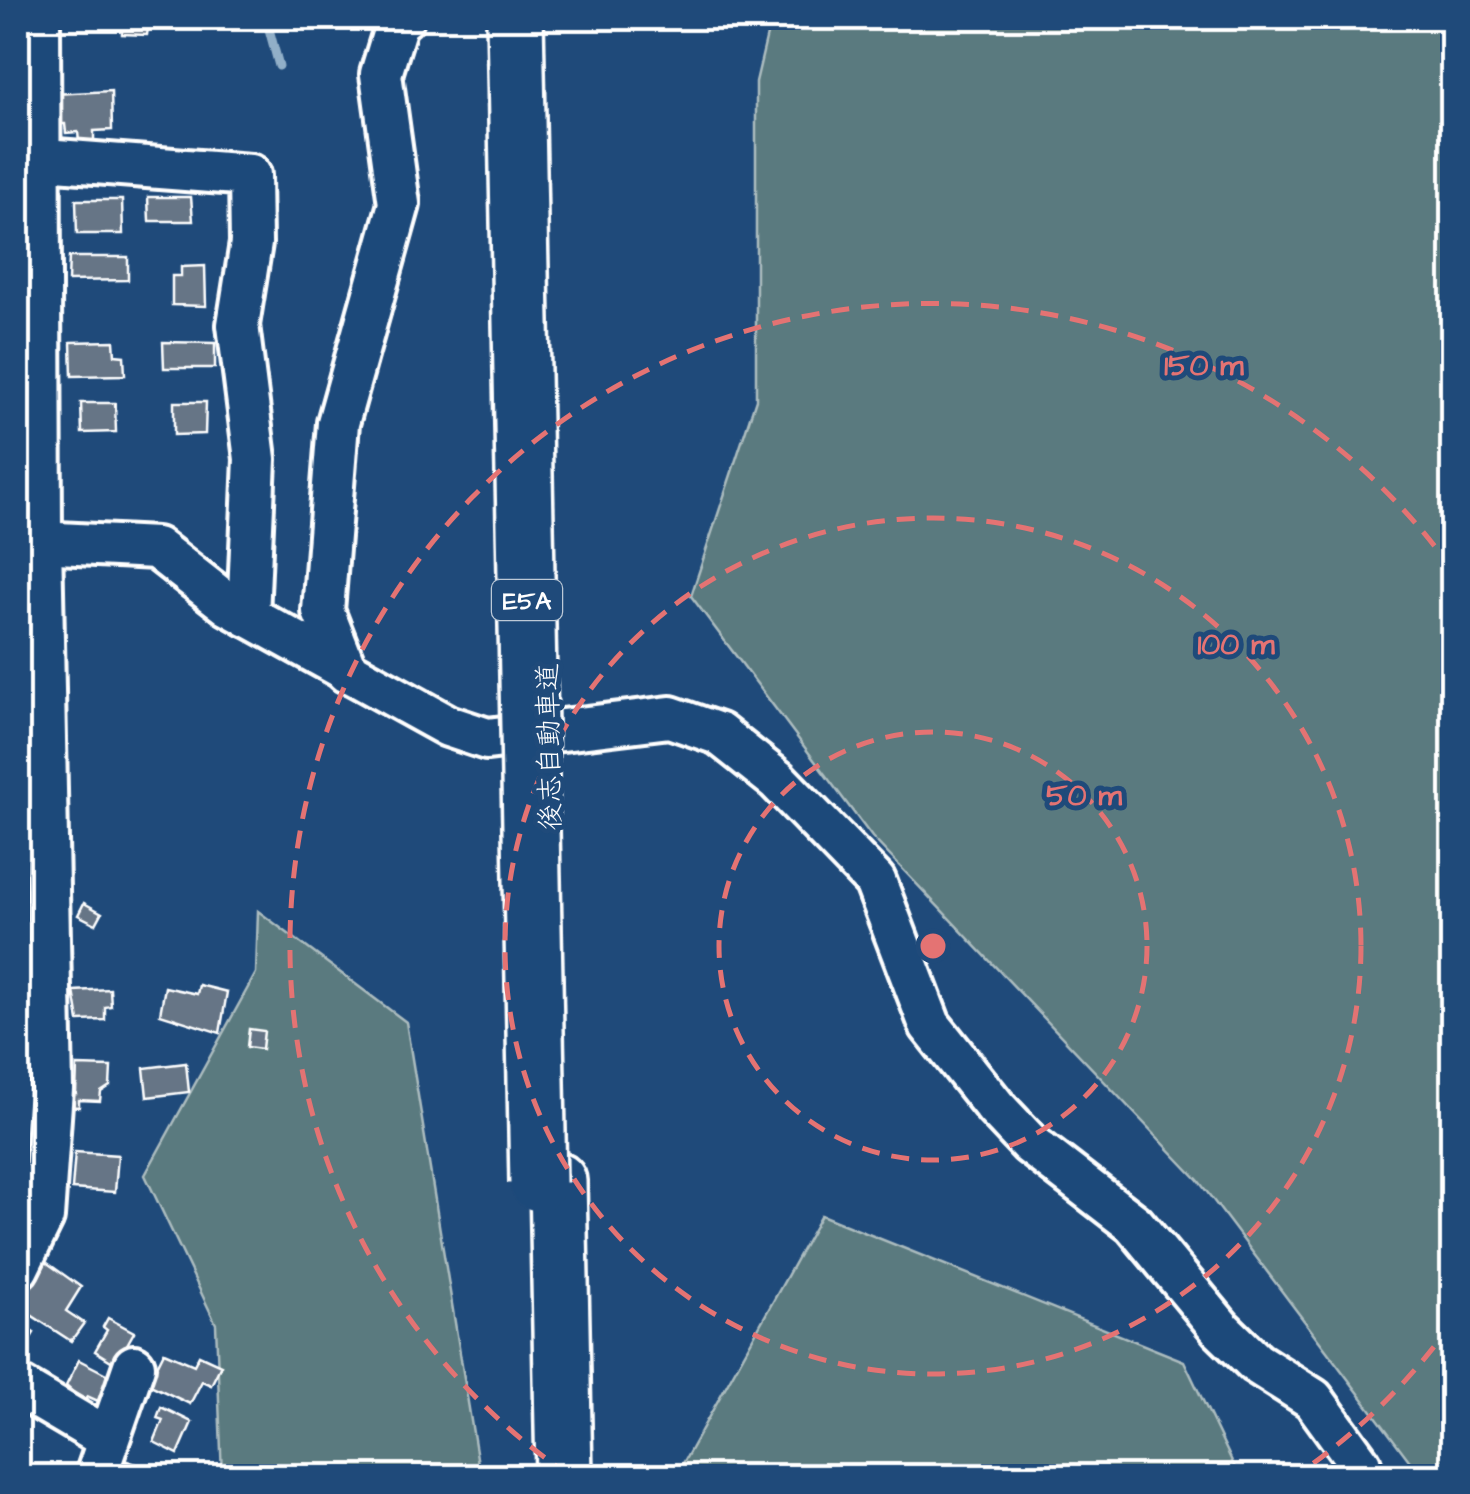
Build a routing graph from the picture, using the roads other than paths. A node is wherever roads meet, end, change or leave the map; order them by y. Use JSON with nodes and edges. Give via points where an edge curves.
{"nodes":[{"id":1,"x":39,"y":18,"type":"edge"},
{"id":2,"x":404,"y":18,"type":"edge"},
{"id":3,"x":516,"y":18,"type":"edge"},
{"id":4,"x":532,"y":18,"type":"edge"},
{"id":5,"x":29,"y":156,"type":"edge"},
{"id":6,"x":29,"y":541,"type":"edge"},
{"id":7,"x":248,"y":616,"type":"junction"},
{"id":8,"x":346,"y":672,"type":"junction"},
{"id":9,"x":30,"y":715,"type":"edge"},
{"id":10,"x":32,"y":908,"type":"edge"},
{"id":11,"x":34,"y":1090,"type":"edge"},
{"id":12,"x":548,"y":1182,"type":"junction"},
{"id":13,"x":22,"y":1253,"type":"edge"},
{"id":14,"x":134,"y":1366,"type":"dead end"},
{"id":15,"x":18,"y":1386,"type":"edge"},
{"id":16,"x":106,"y":1438,"type":"junction"},
{"id":17,"x":1360,"y":1464,"type":"dead end"},
{"id":18,"x":96,"y":1476,"type":"edge"},
{"id":19,"x":541,"y":1476,"type":"edge"},
{"id":20,"x":564,"y":1476,"type":"edge"}],
"edges":[{"from":1,"to":5,"type":"street"},
{"from":2,"to":8,"type":"street","via":[[381,74],[399,204],[338,423],[322,611]]},
{"from":3,"to":12,"type":"highway","name":"後志自動車道","number":"E5A","bridge":true},
{"from":4,"to":12,"type":"highway","name":"後志自動車道","number":"E5A"},
{"from":5,"to":6,"type":"street"},
{"from":5,"to":7,"type":"street","via":[[250,175],[251,243],[238,325],[254,459]]},
{"from":6,"to":7,"type":"street","via":[[156,548]]},
{"from":6,"to":9,"type":"street"},
{"from":7,"to":8,"type":"street"},
{"from":8,"to":17,"type":"street","via":[[486,739],[670,717],[719,734],[777,780],[875,881],[930,1025],[996,1108],[1030,1144],[1134,1224],[1221,1330],[1256,1363],[1312,1399]]},
{"from":9,"to":10,"type":"street"},
{"from":10,"to":11,"type":"street"},
{"from":11,"to":13,"type":"street","via":[[43,1216]]},
{"from":12,"to":19,"type":"highway","name":"後志自動車道","number":"E5A"},
{"from":12,"to":20,"type":"highway","name":"後志自動車道","number":"E5A"},
{"from":14,"to":16,"type":"street"},
{"from":15,"to":16,"type":"street"},
{"from":16,"to":18,"type":"street"}]}
